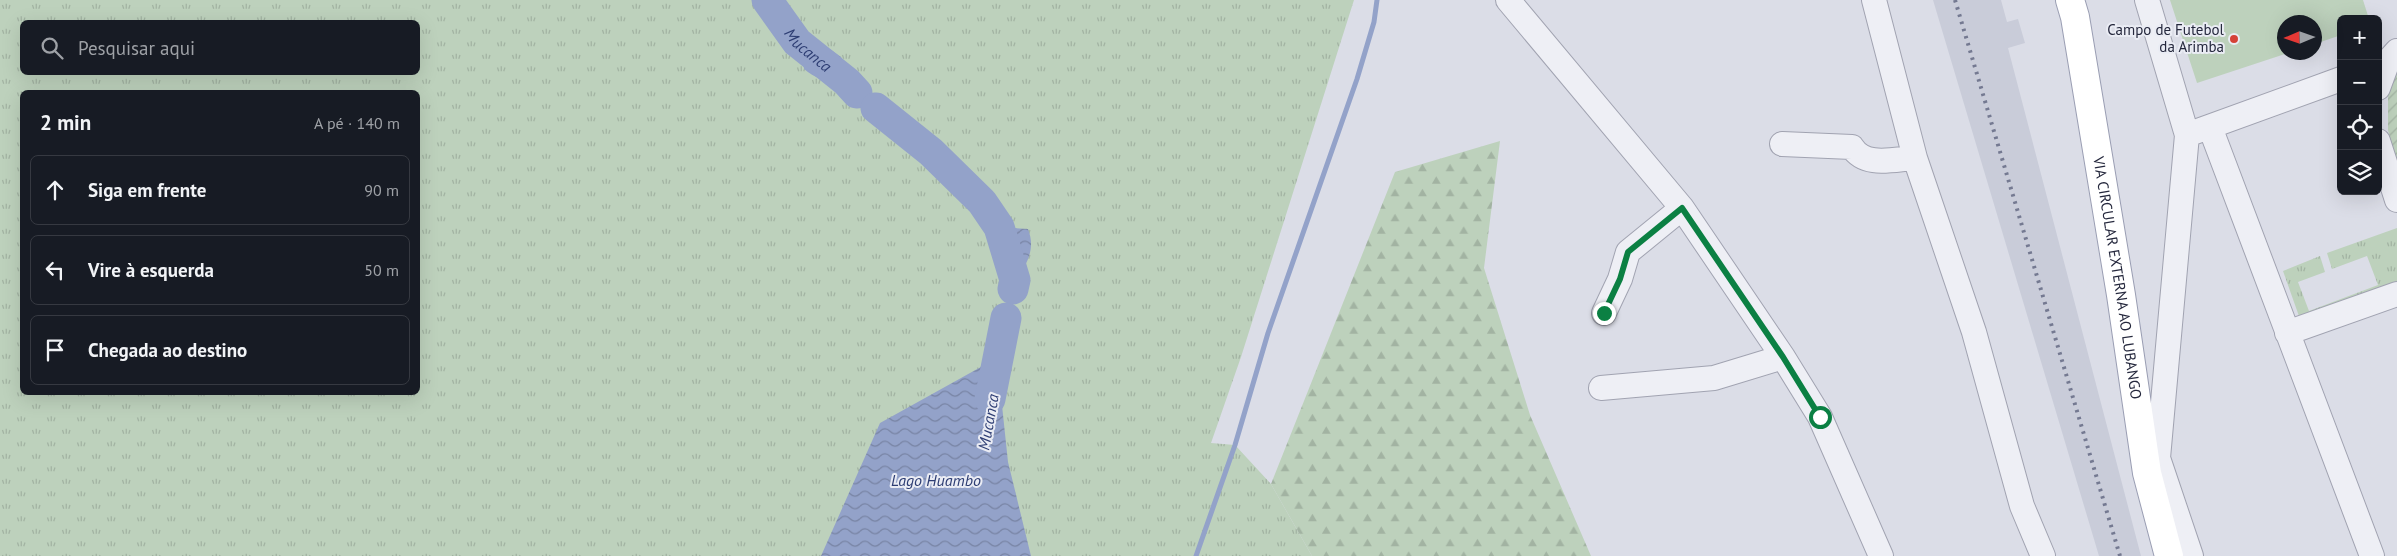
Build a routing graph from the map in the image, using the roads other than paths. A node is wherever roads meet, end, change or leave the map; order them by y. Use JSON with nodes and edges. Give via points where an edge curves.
{"nodes":[{"id":1,"x":1508,"y":0,"type":"edge"},
{"id":2,"x":1874,"y":0,"type":"edge"},
{"id":3,"x":2070,"y":0,"type":"edge"},
{"id":4,"x":2147,"y":0,"type":"edge"},
{"id":5,"x":2388,"y":59,"type":"edge"},
{"id":6,"x":2382,"y":76,"type":"edge"},
{"id":7,"x":2337,"y":80,"type":"edge"},
{"id":8,"x":2210,"y":127,"type":"junction"},
{"id":9,"x":2187,"y":136,"type":"junction"},
{"id":10,"x":1782,"y":144,"type":"dead end"},
{"id":11,"x":2381,"y":150,"type":"edge"},
{"id":12,"x":1915,"y":158,"type":"junction"},
{"id":13,"x":2397,"y":200,"type":"edge"},
{"id":14,"x":1682,"y":208,"type":"junction"},
{"id":15,"x":2397,"y":294,"type":"edge"},
{"id":16,"x":1604,"y":313,"type":"dead end"},
{"id":17,"x":2287,"y":333,"type":"junction"},
{"id":18,"x":1783,"y":357,"type":"junction"},
{"id":19,"x":1601,"y":388,"type":"dead end"},
{"id":20,"x":1881,"y":556,"type":"edge"},
{"id":21,"x":2042,"y":556,"type":"edge"},
{"id":22,"x":2169,"y":556,"type":"edge"},
{"id":23,"x":2191,"y":556,"type":"edge"},
{"id":24,"x":2372,"y":556,"type":"edge"}],
"edges":[{"from":1,"to":14,"type":"street"},
{"from":2,"to":12,"type":"street"},
{"from":3,"to":22,"type":"main road","name":"VIA CIRCULAR EXTERNA AO LUBANGO","via":[[2121,296],[2147,472]]},
{"from":4,"to":9,"type":"street"},
{"from":5,"to":6,"type":"street"},
{"from":7,"to":8,"type":"street"},
{"from":8,"to":9,"type":"street"},
{"from":8,"to":17,"type":"street"},
{"from":9,"to":23,"type":"street","via":[[2158,458]]},
{"from":10,"to":12,"type":"street","via":[[1852,147],[1856,154],[1869,161]]},
{"from":11,"to":13,"type":"street"},
{"from":12,"to":21,"type":"street","via":[[1974,332],[2022,506]]},
{"from":14,"to":16,"type":"street","via":[[1628,252]]},
{"from":14,"to":18,"type":"street"},
{"from":15,"to":17,"type":"street"},
{"from":17,"to":24,"type":"street"},
{"from":18,"to":19,"type":"street","via":[[1714,378]]},
{"from":18,"to":20,"type":"street","via":[[1820,417]]}]}
